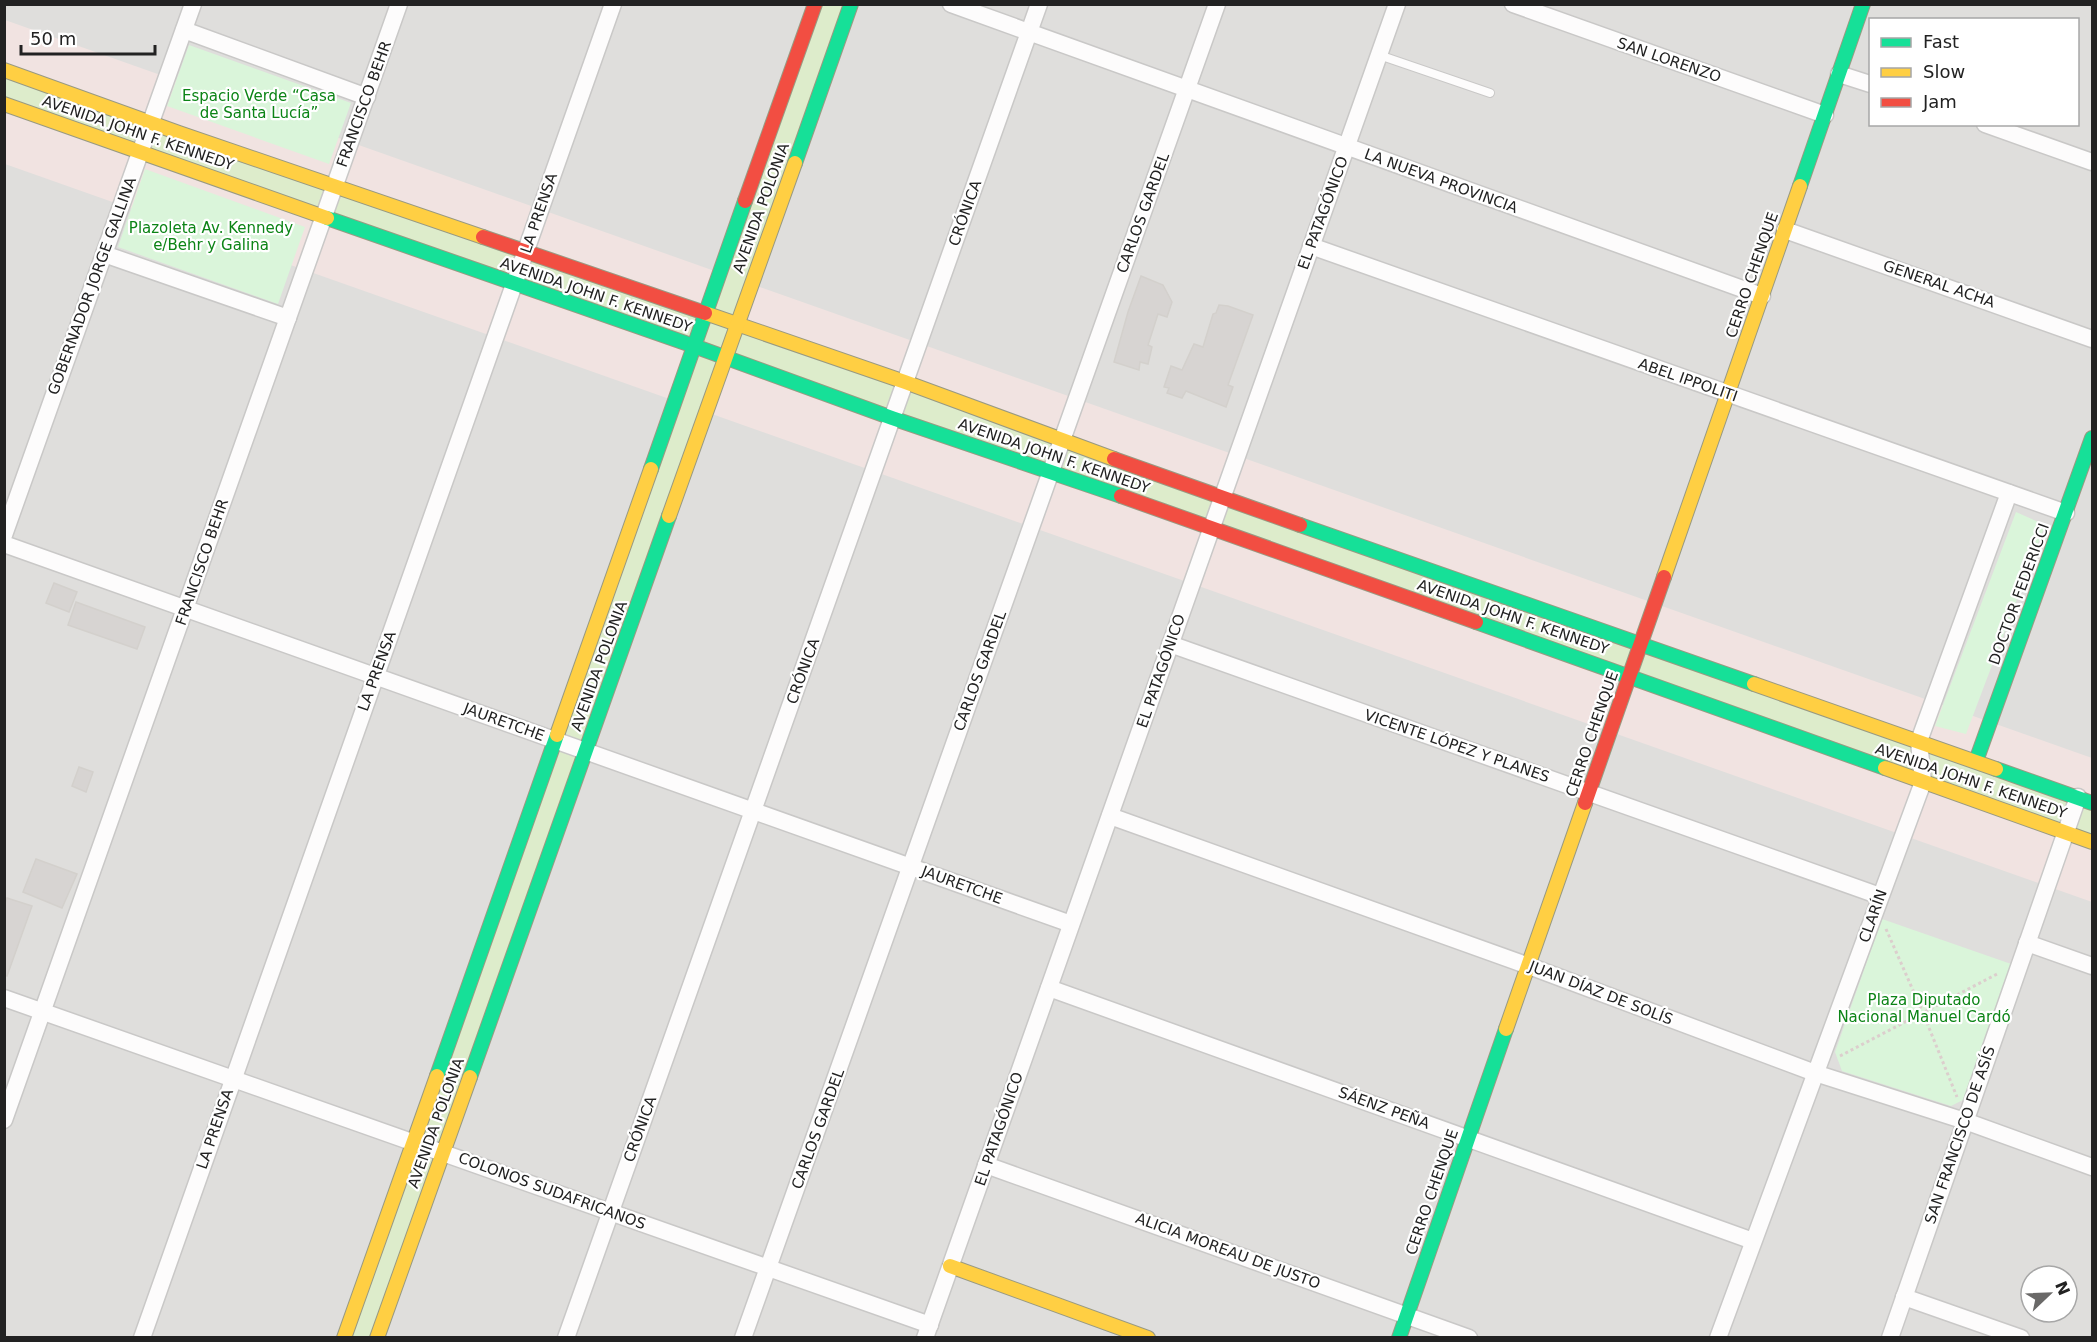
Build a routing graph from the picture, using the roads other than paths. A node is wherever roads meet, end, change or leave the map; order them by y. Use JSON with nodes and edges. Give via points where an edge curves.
{"nodes":[{"id":1,"x":192,"y":4,"type":"edge"},
{"id":2,"x":399,"y":4,"type":"edge"},
{"id":3,"x":613,"y":4,"type":"edge"},
{"id":4,"x":815,"y":4,"type":"edge"},
{"id":5,"x":851,"y":4,"type":"edge"},
{"id":6,"x":951,"y":4,"type":"edge"},
{"id":7,"x":1039,"y":4,"type":"edge"},
{"id":8,"x":1217,"y":4,"type":"edge"},
{"id":9,"x":1397,"y":4,"type":"edge"},
{"id":10,"x":1513,"y":4,"type":"edge"},
{"id":11,"x":1863,"y":4,"type":"edge"},
{"id":12,"x":184,"y":30,"type":"junction"},
{"id":13,"x":1029,"y":33,"type":"junction"},
{"id":14,"x":1379,"y":55,"type":"junction"},
{"id":15,"x":4,"y":70,"type":"edge"},
{"id":16,"x":1839,"y":74,"type":"junction"},
{"id":17,"x":1869,"y":84,"type":"edge"},
{"id":18,"x":1187,"y":89,"type":"junction"},
{"id":19,"x":1490,"y":93,"type":"dead end"},
{"id":20,"x":367,"y":97,"type":"junction"},
{"id":21,"x":4,"y":104,"type":"edge"},
{"id":22,"x":1825,"y":115,"type":"junction"},
{"id":23,"x":150,"y":124,"type":"junction"},
{"id":24,"x":1991,"y":126,"type":"edge"},
{"id":25,"x":1347,"y":147,"type":"junction"},
{"id":26,"x":140,"y":151,"type":"junction"},
{"id":27,"x":2092,"y":162,"type":"edge"},
{"id":28,"x":334,"y":187,"type":"junction"},
{"id":29,"x":324,"y":216,"type":"junction"},
{"id":30,"x":1785,"y":230,"type":"junction"},
{"id":31,"x":1311,"y":246,"type":"junction"},
{"id":32,"x":526,"y":250,"type":"junction"},
{"id":33,"x":104,"y":254,"type":"junction"},
{"id":34,"x":513,"y":285,"type":"junction"},
{"id":35,"x":1762,"y":296,"type":"junction"},
{"id":36,"x":705,"y":313,"type":"junction"},
{"id":37,"x":288,"y":318,"type":"junction"},
{"id":38,"x":737,"y":324,"type":"junction"},
{"id":39,"x":2092,"y":339,"type":"edge"},
{"id":40,"x":694,"y":345,"type":"junction"},
{"id":41,"x":726,"y":356,"type":"junction"},
{"id":42,"x":905,"y":382,"type":"junction"},
{"id":43,"x":1728,"y":394,"type":"junction"},
{"id":44,"x":892,"y":418,"type":"junction"},
{"id":45,"x":2092,"y":438,"type":"edge"},
{"id":46,"x":1062,"y":441,"type":"junction"},
{"id":47,"x":1051,"y":471,"type":"junction"},
{"id":48,"x":2008,"y":493,"type":"junction"},
{"id":49,"x":1222,"y":497,"type":"junction"},
{"id":50,"x":2066,"y":513,"type":"junction"},
{"id":51,"x":1212,"y":528,"type":"junction"},
{"id":52,"x":4,"y":535,"type":"edge"},
{"id":53,"x":4,"y":544,"type":"edge"},
{"id":54,"x":185,"y":609,"type":"junction"},
{"id":55,"x":1170,"y":644,"type":"junction"},
{"id":56,"x":1640,"y":645,"type":"junction"},
{"id":57,"x":375,"y":676,"type":"junction"},
{"id":58,"x":1629,"y":676,"type":"junction"},
{"id":59,"x":555,"y":740,"type":"junction"},
{"id":60,"x":1918,"y":741,"type":"junction"},
{"id":61,"x":586,"y":751,"type":"junction"},
{"id":62,"x":1976,"y":761,"type":"junction"},
{"id":63,"x":1923,"y":782,"type":"junction"},
{"id":64,"x":1589,"y":792,"type":"junction"},
{"id":65,"x":2085,"y":800,"type":"edge"},
{"id":66,"x":753,"y":810,"type":"junction"},
{"id":67,"x":1110,"y":816,"type":"junction"},
{"id":68,"x":2066,"y":832,"type":"junction"},
{"id":69,"x":2092,"y":842,"type":"edge"},
{"id":70,"x":911,"y":867,"type":"junction"},
{"id":71,"x":1880,"y":896,"type":"junction"},
{"id":72,"x":1071,"y":924,"type":"junction"},
{"id":73,"x":2027,"y":943,"type":"junction"},
{"id":74,"x":1528,"y":966,"type":"junction"},
{"id":75,"x":2092,"y":966,"type":"edge"},
{"id":76,"x":1049,"y":988,"type":"junction"},
{"id":77,"x":4,"y":998,"type":"edge"},
{"id":78,"x":43,"y":1011,"type":"junction"},
{"id":79,"x":1815,"y":1073,"type":"junction"},
{"id":80,"x":233,"y":1078,"type":"junction"},
{"id":81,"x":4,"y":1120,"type":"edge"},
{"id":82,"x":1965,"y":1121,"type":"junction"},
{"id":83,"x":1468,"y":1139,"type":"junction"},
{"id":84,"x":413,"y":1142,"type":"junction"},
{"id":85,"x":443,"y":1153,"type":"junction"},
{"id":86,"x":986,"y":1165,"type":"junction"},
{"id":87,"x":2092,"y":1167,"type":"edge"},
{"id":88,"x":610,"y":1212,"type":"junction"},
{"id":89,"x":1753,"y":1241,"type":"junction"},
{"id":90,"x":950,"y":1266,"type":"junction"},
{"id":91,"x":768,"y":1268,"type":"junction"},
{"id":92,"x":1904,"y":1297,"type":"junction"},
{"id":93,"x":1407,"y":1315,"type":"junction"},
{"id":94,"x":927,"y":1331,"type":"edge"},
{"id":95,"x":1138,"y":1336,"type":"edge"},
{"id":96,"x":142,"y":1338,"type":"edge"},
{"id":97,"x":344,"y":1338,"type":"edge"},
{"id":98,"x":377,"y":1338,"type":"edge"},
{"id":99,"x":566,"y":1338,"type":"edge"},
{"id":100,"x":743,"y":1338,"type":"edge"},
{"id":101,"x":1399,"y":1338,"type":"edge"},
{"id":102,"x":1469,"y":1338,"type":"edge"},
{"id":103,"x":1718,"y":1338,"type":"edge"},
{"id":104,"x":1890,"y":1338,"type":"edge"},
{"id":105,"x":2021,"y":1338,"type":"edge"}],
"edges":[{"from":1,"to":12,"type":"street","name":"GOBERNADOR JORGE GALLINA"},
{"from":2,"to":20,"type":"street","name":"FRANCISCO BEHR"},
{"from":3,"to":32,"type":"street","name":"LA PRENSA"},
{"from":4,"to":36,"type":"main road","name":"AVENIDA POLONIA"},
{"from":5,"to":38,"type":"main road","name":"AVENIDA POLONIA"},
{"from":6,"to":13,"type":"street","name":"LA NUEVA PROVINCIA"},
{"from":7,"to":13,"type":"street","name":"CRÓNICA"},
{"from":8,"to":18,"type":"street","name":"CARLOS GARDEL"},
{"from":9,"to":14,"type":"street","name":"EL PATAGÓNICO"},
{"from":10,"to":22,"type":"street","name":"SAN LORENZO"},
{"from":11,"to":16,"type":"main road","name":"CERRO CHENQUE"},
{"from":12,"to":20,"type":"street"},
{"from":12,"to":23,"type":"street","name":"GOBERNADOR JORGE GALLINA"},
{"from":13,"to":18,"type":"street","name":"LA NUEVA PROVINCIA"},
{"from":13,"to":42,"type":"street","name":"CRÓNICA"},
{"from":14,"to":19,"type":"lane"},
{"from":14,"to":25,"type":"street","name":"EL PATAGÓNICO"},
{"from":15,"to":23,"type":"main road","name":"AVENIDA JOHN F. KENNEDY"},
{"from":16,"to":17,"type":"street"},
{"from":16,"to":22,"type":"main road","name":"CERRO CHENQUE"},
{"from":18,"to":25,"type":"street","name":"LA NUEVA PROVINCIA"},
{"from":18,"to":46,"type":"street","name":"CARLOS GARDEL"},
{"from":20,"to":28,"type":"street","name":"FRANCISCO BEHR"},
{"from":21,"to":26,"type":"main road","name":"AVENIDA JOHN F. KENNEDY"},
{"from":22,"to":30,"type":"main road","name":"CERRO CHENQUE"},
{"from":23,"to":26,"type":"street","name":"GOBERNADOR JORGE GALLINA"},
{"from":23,"to":28,"type":"main road","name":"AVENIDA JOHN F. KENNEDY"},
{"from":24,"to":27,"type":"street"},
{"from":25,"to":31,"type":"street","name":"EL PATAGÓNICO"},
{"from":25,"to":35,"type":"street","name":"LA NUEVA PROVINCIA"},
{"from":26,"to":29,"type":"main road","name":"AVENIDA JOHN F. KENNEDY"},
{"from":26,"to":33,"type":"street","name":"GOBERNADOR JORGE GALLINA"},
{"from":28,"to":29,"type":"street","name":"FRANCISCO BEHR"},
{"from":28,"to":32,"type":"main road","name":"AVENIDA JOHN F. KENNEDY"},
{"from":29,"to":34,"type":"main road","name":"AVENIDA JOHN F. KENNEDY"},
{"from":29,"to":37,"type":"street","name":"FRANCISCO BEHR"},
{"from":30,"to":35,"type":"main road","name":"CERRO CHENQUE"},
{"from":30,"to":39,"type":"street","name":"GENERAL ACHA"},
{"from":31,"to":43,"type":"street","name":"ABEL IPPOLITI"},
{"from":31,"to":49,"type":"street","name":"EL PATAGÓNICO"},
{"from":32,"to":34,"type":"street","name":"LA PRENSA"},
{"from":32,"to":36,"type":"main road","name":"AVENIDA JOHN F. KENNEDY"},
{"from":33,"to":37,"type":"street"},
{"from":33,"to":52,"type":"street","name":"GOBERNADOR JORGE GALLINA"},
{"from":34,"to":40,"type":"main road","name":"AVENIDA JOHN F. KENNEDY"},
{"from":34,"to":57,"type":"street","name":"LA PRENSA"},
{"from":35,"to":43,"type":"main road","name":"CERRO CHENQUE"},
{"from":36,"to":38,"type":"main road","name":"AVENIDA JOHN F. KENNEDY"},
{"from":36,"to":40,"type":"main road","name":"AVENIDA POLONIA"},
{"from":37,"to":54,"type":"street","name":"FRANCISCO BEHR"},
{"from":38,"to":41,"type":"main road","name":"AVENIDA POLONIA"},
{"from":38,"to":42,"type":"main road","name":"AVENIDA JOHN F. KENNEDY"},
{"from":40,"to":41,"type":"main road","name":"AVENIDA JOHN F. KENNEDY"},
{"from":40,"to":59,"type":"main road","name":"AVENIDA POLONIA"},
{"from":41,"to":44,"type":"main road","name":"AVENIDA JOHN F. KENNEDY"},
{"from":41,"to":61,"type":"main road","name":"AVENIDA POLONIA"},
{"from":42,"to":44,"type":"street","name":"CRÓNICA"},
{"from":42,"to":46,"type":"main road","name":"AVENIDA JOHN F. KENNEDY"},
{"from":43,"to":48,"type":"street","name":"ABEL IPPOLITI"},
{"from":43,"to":56,"type":"main road","name":"CERRO CHENQUE"},
{"from":44,"to":47,"type":"main road","name":"AVENIDA JOHN F. KENNEDY"},
{"from":44,"to":66,"type":"street","name":"CRÓNICA"},
{"from":45,"to":50,"type":"main road","name":"DOCTOR FEDERICCI"},
{"from":46,"to":47,"type":"street","name":"CARLOS GARDEL"},
{"from":46,"to":49,"type":"main road","name":"AVENIDA JOHN F. KENNEDY"},
{"from":47,"to":51,"type":"main road","name":"AVENIDA JOHN F. KENNEDY"},
{"from":47,"to":70,"type":"street","name":"CARLOS GARDEL"},
{"from":48,"to":50,"type":"street","name":"ABEL IPPOLITI"},
{"from":48,"to":60,"type":"street","name":"CLARÍN"},
{"from":49,"to":51,"type":"street","name":"EL PATAGÓNICO"},
{"from":49,"to":56,"type":"main road","name":"AVENIDA JOHN F. KENNEDY"},
{"from":50,"to":62,"type":"main road","name":"DOCTOR FEDERICCI"},
{"from":51,"to":55,"type":"street","name":"EL PATAGÓNICO"},
{"from":51,"to":58,"type":"main road","name":"AVENIDA JOHN F. KENNEDY"},
{"from":53,"to":54,"type":"street","name":"JAURETCHE"},
{"from":54,"to":57,"type":"street","name":"JAURETCHE"},
{"from":54,"to":78,"type":"street","name":"FRANCISCO BEHR"},
{"from":55,"to":64,"type":"street","name":"VICENTE LÓPEZ Y PLANES"},
{"from":55,"to":67,"type":"street","name":"EL PATAGÓNICO"},
{"from":56,"to":58,"type":"main road","name":"CERRO CHENQUE"},
{"from":56,"to":60,"type":"main road","name":"AVENIDA JOHN F. KENNEDY"},
{"from":57,"to":59,"type":"street","name":"JAURETCHE"},
{"from":57,"to":80,"type":"street","name":"LA PRENSA"},
{"from":58,"to":63,"type":"main road","name":"AVENIDA JOHN F. KENNEDY"},
{"from":58,"to":64,"type":"main road","name":"CERRO CHENQUE"},
{"from":59,"to":61,"type":"street","name":"JAURETCHE"},
{"from":59,"to":84,"type":"main road","name":"AVENIDA POLONIA"},
{"from":60,"to":62,"type":"main road","name":"AVENIDA JOHN F. KENNEDY"},
{"from":60,"to":63,"type":"street","name":"CLARÍN"},
{"from":61,"to":66,"type":"street","name":"JAURETCHE"},
{"from":61,"to":85,"type":"main road","name":"AVENIDA POLONIA"},
{"from":62,"to":65,"type":"main road","name":"AVENIDA JOHN F. KENNEDY"},
{"from":63,"to":68,"type":"main road","name":"AVENIDA JOHN F. KENNEDY"},
{"from":63,"to":71,"type":"street","name":"CLARÍN"},
{"from":64,"to":71,"type":"street","name":"VICENTE LÓPEZ Y PLANES"},
{"from":64,"to":74,"type":"main road","name":"CERRO CHENQUE"},
{"from":65,"to":68,"type":"street","name":"SAN FRANCISCO DE ASÍS"},
{"from":66,"to":70,"type":"street","name":"JAURETCHE"},
{"from":66,"to":88,"type":"street","name":"CRÓNICA"},
{"from":67,"to":72,"type":"street","name":"EL PATAGÓNICO"},
{"from":67,"to":74,"type":"street","name":"JUAN DÍAZ DE SOLÍS"},
{"from":68,"to":69,"type":"main road","name":"AVENIDA JOHN F. KENNEDY"},
{"from":68,"to":73,"type":"street","name":"SAN FRANCISCO DE ASÍS"},
{"from":70,"to":72,"type":"street","name":"JAURETCHE"},
{"from":70,"to":91,"type":"street","name":"CARLOS GARDEL"},
{"from":71,"to":79,"type":"street","name":"CLARÍN"},
{"from":72,"to":76,"type":"street","name":"EL PATAGÓNICO"},
{"from":73,"to":75,"type":"street"},
{"from":73,"to":82,"type":"street","name":"SAN FRANCISCO DE ASÍS"},
{"from":74,"to":79,"type":"street","name":"JUAN DÍAZ DE SOLÍS"},
{"from":74,"to":83,"type":"main road","name":"CERRO CHENQUE"},
{"from":76,"to":83,"type":"street","name":"SÁENZ PEÑA"},
{"from":76,"to":86,"type":"street","name":"EL PATAGÓNICO"},
{"from":77,"to":78,"type":"street","name":"COLONOS SUDAFRICANOS"},
{"from":78,"to":80,"type":"street","name":"COLONOS SUDAFRICANOS"},
{"from":78,"to":81,"type":"street","name":"FRANCISCO BEHR"},
{"from":79,"to":82,"type":"street","name":"JUAN DÍAZ DE SOLÍS"},
{"from":79,"to":89,"type":"street","name":"CLARÍN"},
{"from":80,"to":84,"type":"street","name":"COLONOS SUDAFRICANOS"},
{"from":80,"to":96,"type":"street","name":"LA PRENSA"},
{"from":82,"to":87,"type":"street","name":"JUAN DÍAZ DE SOLÍS"},
{"from":82,"to":92,"type":"street","name":"SAN FRANCISCO DE ASÍS"},
{"from":83,"to":89,"type":"street","name":"SÁENZ PEÑA"},
{"from":83,"to":93,"type":"main road","name":"CERRO CHENQUE"},
{"from":84,"to":85,"type":"street","name":"COLONOS SUDAFRICANOS"},
{"from":84,"to":97,"type":"main road","name":"AVENIDA POLONIA"},
{"from":85,"to":88,"type":"street","name":"COLONOS SUDAFRICANOS"},
{"from":85,"to":98,"type":"main road","name":"AVENIDA POLONIA"},
{"from":86,"to":90,"type":"street","name":"EL PATAGÓNICO"},
{"from":86,"to":93,"type":"street","name":"ALICIA MOREAU DE JUSTO"},
{"from":88,"to":91,"type":"street","name":"COLONOS SUDAFRICANOS"},
{"from":88,"to":99,"type":"street","name":"CRÓNICA"},
{"from":89,"to":103,"type":"street","name":"CLARÍN"},
{"from":90,"to":94,"type":"street","name":"EL PATAGÓNICO"},
{"from":90,"to":95,"type":"main road"},
{"from":91,"to":94,"type":"street","name":"COLONOS SUDAFRICANOS"},
{"from":91,"to":100,"type":"street","name":"CARLOS GARDEL"},
{"from":92,"to":104,"type":"street","name":"SAN FRANCISCO DE ASÍS"},
{"from":92,"to":105,"type":"street"},
{"from":93,"to":101,"type":"main road","name":"CERRO CHENQUE"},
{"from":93,"to":102,"type":"street","name":"ALICIA MOREAU DE JUSTO"}]}
